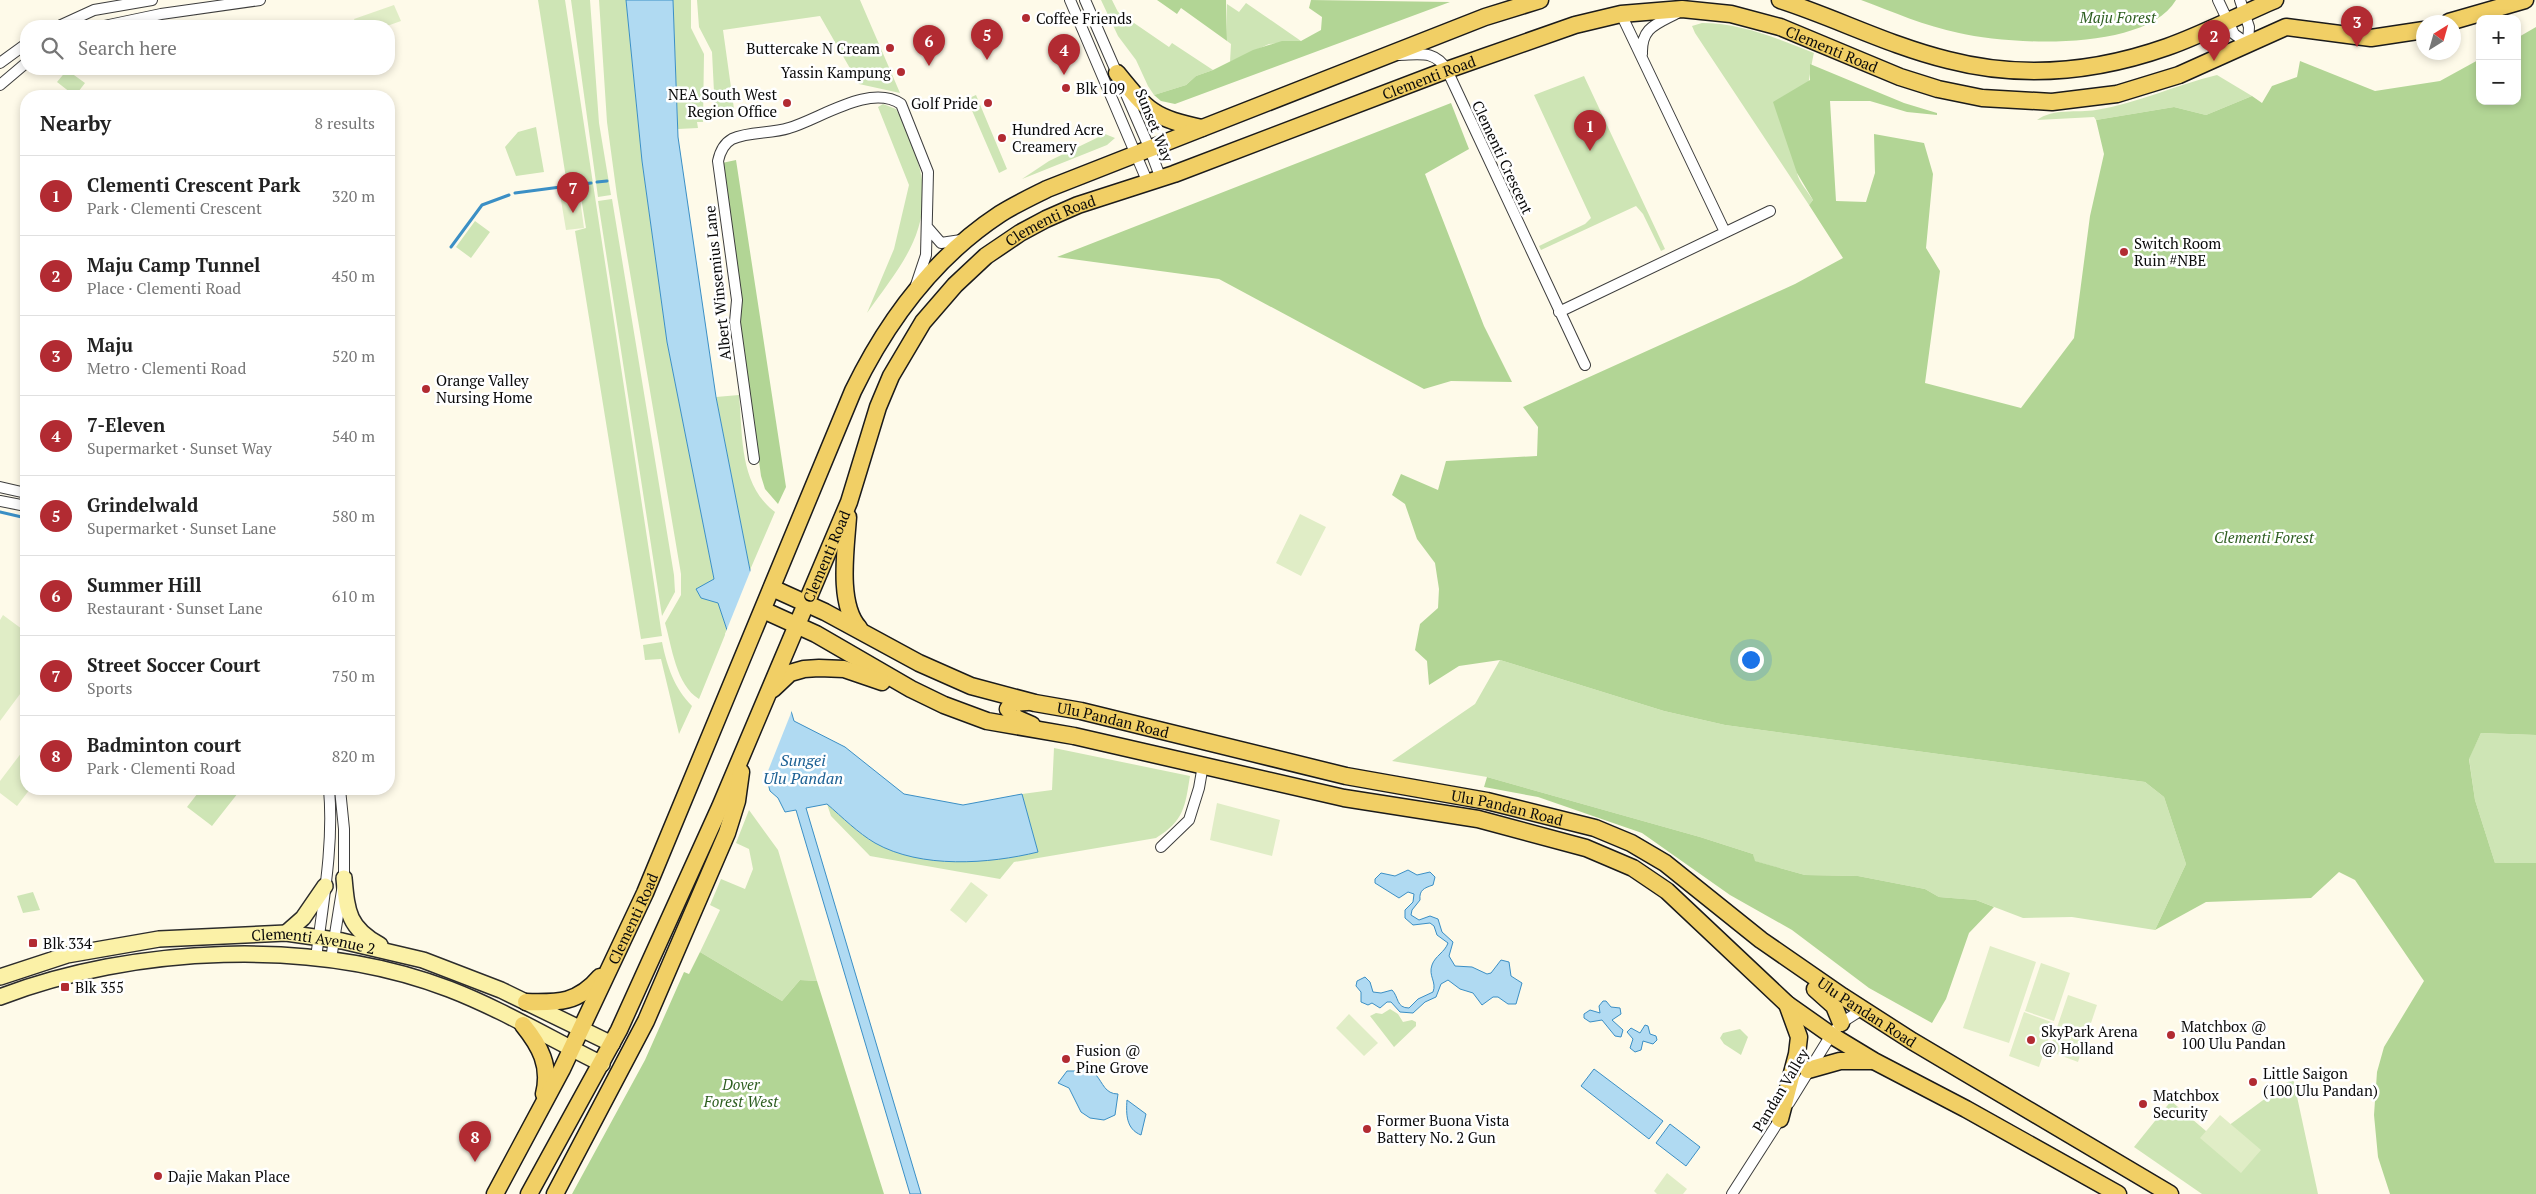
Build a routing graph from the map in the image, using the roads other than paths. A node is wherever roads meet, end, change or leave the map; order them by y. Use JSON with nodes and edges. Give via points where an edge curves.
{"nodes":[{"id":1,"x":152,"y":0,"type":"edge"},
{"id":2,"x":260,"y":0,"type":"edge"},
{"id":3,"x":1070,"y":0,"type":"edge"},
{"id":4,"x":1085,"y":0,"type":"edge"},
{"id":5,"x":1540,"y":0,"type":"edge"},
{"id":6,"x":1780,"y":0,"type":"edge"},
{"id":7,"x":2218,"y":0,"type":"edge"},
{"id":8,"x":2276,"y":0,"type":"edge"},
{"id":9,"x":2525,"y":0,"type":"edge"},
{"id":10,"x":2243,"y":6,"type":"edge"},
{"id":11,"x":1682,"y":9,"type":"junction"},
{"id":12,"x":1621,"y":14,"type":"junction"},
{"id":13,"x":2461,"y":19,"type":"edge"},
{"id":14,"x":72,"y":20,"type":"edge"},
{"id":15,"x":132,"y":20,"type":"edge"},
{"id":16,"x":2227,"y":21,"type":"junction"},
{"id":17,"x":2286,"y":27,"type":"junction"},
{"id":18,"x":2416,"y":31,"type":"edge"},
{"id":19,"x":2248,"y":44,"type":"junction"},
{"id":20,"x":20,"y":48,"type":"edge"},
{"id":21,"x":1642,"y":54,"type":"junction"},
{"id":22,"x":1392,"y":55,"type":"junction"},
{"id":23,"x":0,"y":63,"type":"edge"},
{"id":24,"x":20,"y":68,"type":"edge"},
{"id":25,"x":1447,"y":70,"type":"junction"},
{"id":26,"x":1117,"y":73,"type":"junction"},
{"id":27,"x":0,"y":84,"type":"edge"},
{"id":28,"x":1202,"y":128,"type":"junction"},
{"id":29,"x":1142,"y":150,"type":"junction"},
{"id":30,"x":1154,"y":181,"type":"junction"},
{"id":31,"x":1770,"y":210,"type":"dead end"},
{"id":32,"x":928,"y":228,"type":"junction"},
{"id":33,"x":1725,"y":232,"type":"junction"},
{"id":34,"x":970,"y":237,"type":"junction"},
{"id":35,"x":913,"y":293,"type":"junction"},
{"id":36,"x":1559,"y":312,"type":"junction"},
{"id":37,"x":1585,"y":365,"type":"dead end"},
{"id":38,"x":754,"y":458,"type":"dead end"},
{"id":39,"x":0,"y":487,"type":"edge"},
{"id":40,"x":20,"y":492,"type":"edge"},
{"id":41,"x":0,"y":500,"type":"edge"},
{"id":42,"x":849,"y":502,"type":"junction"},
{"id":43,"x":20,"y":505,"type":"edge"},
{"id":44,"x":772,"y":588,"type":"junction"},
{"id":45,"x":807,"y":604,"type":"junction"},
{"id":46,"x":763,"y":610,"type":"junction"},
{"id":47,"x":798,"y":626,"type":"junction"},
{"id":48,"x":863,"y":633,"type":"junction"},
{"id":49,"x":911,"y":689,"type":"junction"},
{"id":50,"x":768,"y":694,"type":"junction"},
{"id":51,"x":1035,"y":703,"type":"junction"},
{"id":52,"x":1051,"y":733,"type":"junction"},
{"id":53,"x":744,"y":750,"type":"junction"},
{"id":54,"x":1203,"y":765,"type":"junction"},
{"id":55,"x":330,"y":795,"type":"edge"},
{"id":56,"x":341,"y":795,"type":"edge"},
{"id":57,"x":1161,"y":847,"type":"dead end"},
{"id":58,"x":344,"y":878,"type":"junction"},
{"id":59,"x":325,"y":886,"type":"junction"},
{"id":60,"x":286,"y":933,"type":"junction"},
{"id":61,"x":234,"y":935,"type":"junction"},
{"id":62,"x":319,"y":937,"type":"junction"},
{"id":63,"x":335,"y":939,"type":"junction"},
{"id":64,"x":1761,"y":940,"type":"junction"},
{"id":65,"x":390,"y":951,"type":"junction"},
{"id":66,"x":235,"y":956,"type":"junction"},
{"id":67,"x":324,"y":958,"type":"junction"},
{"id":68,"x":612,"y":962,"type":"junction"},
{"id":69,"x":0,"y":977,"type":"edge"},
{"id":70,"x":0,"y":997,"type":"edge"},
{"id":71,"x":526,"y":1002,"type":"junction"},
{"id":72,"x":1787,"y":1004,"type":"junction"},
{"id":73,"x":1863,"y":1010,"type":"junction"},
{"id":74,"x":523,"y":1024,"type":"junction"},
{"id":75,"x":580,"y":1028,"type":"junction"},
{"id":76,"x":1836,"y":1029,"type":"junction"},
{"id":77,"x":612,"y":1044,"type":"junction"},
{"id":78,"x":571,"y":1049,"type":"junction"},
{"id":79,"x":1874,"y":1061,"type":"junction"},
{"id":80,"x":602,"y":1064,"type":"junction"},
{"id":81,"x":1808,"y":1070,"type":"junction"},
{"id":82,"x":541,"y":1109,"type":"junction"},
{"id":83,"x":1780,"y":1119,"type":"junction"},
{"id":84,"x":495,"y":1194,"type":"edge"},
{"id":85,"x":529,"y":1194,"type":"edge"},
{"id":86,"x":555,"y":1194,"type":"edge"},
{"id":87,"x":1732,"y":1194,"type":"edge"},
{"id":88,"x":2118,"y":1194,"type":"edge"},
{"id":89,"x":2170,"y":1194,"type":"edge"}],
"edges":[{"from":1,"to":14,"type":"street","via":[[94,10]]},
{"from":2,"to":15,"type":"street"},
{"from":3,"to":29,"type":"street","name":"Sunset Way"},
{"from":4,"to":26,"type":"street","name":"Sunset Way"},
{"from":5,"to":22,"type":"main road","name":"Clementi Road","via":[[1485,17]]},
{"from":6,"to":16,"type":"main road","name":"Clementi Road","via":[[1948,60],[2027,71],[2058,71],[2112,64],[2168,47]]},
{"from":7,"to":16,"type":"street"},
{"from":8,"to":10,"type":"main road","name":"Clementi Road"},
{"from":8,"to":17,"type":"main road","via":[[2275,16]]},
{"from":9,"to":13,"type":"main road"},
{"from":10,"to":16,"type":"main road","name":"Clementi Road"},
{"from":10,"to":19,"type":"street","via":[[2249,27]]},
{"from":11,"to":12,"type":"main road","name":"Clementi Road"},
{"from":11,"to":19,"type":"main road","name":"Clementi Road","via":[[1749,18],[1938,89],[2010,100],[2052,102],[2117,94],[2179,75]]},
{"from":11,"to":21,"type":"street","via":[[1647,31],[1642,42]]},
{"from":12,"to":21,"type":"street"},
{"from":12,"to":25,"type":"main road","name":"Clementi Road","via":[[1575,25]]},
{"from":16,"to":19,"type":"street","via":[[2234,34]]},
{"from":17,"to":18,"type":"main road","via":[[2371,38]]},
{"from":17,"to":19,"type":"main road","name":"Clementi Road"},
{"from":20,"to":23,"type":"street"},
{"from":21,"to":33,"type":"street"},
{"from":22,"to":25,"type":"street","name":"Clementi Crescent","via":[[1432,56],[1440,59]]},
{"from":22,"to":28,"type":"main road","name":"Clementi Road"},
{"from":24,"to":27,"type":"street"},
{"from":25,"to":30,"type":"main road","name":"Clementi Road"},
{"from":25,"to":36,"type":"street","name":"Clementi Crescent"},
{"from":26,"to":28,"type":"main road","via":[[1140,101],[1160,116],[1170,122]]},
{"from":26,"to":29,"type":"street","name":"Sunset Way"},
{"from":28,"to":29,"type":"main road","name":"Clementi Road"},
{"from":29,"to":30,"type":"street","name":"Sunset Way"},
{"from":29,"to":30,"type":"street","name":"Sunset Way"},
{"from":29,"to":34,"type":"main road","name":"Clementi Road","via":[[1047,189],[1000,214]]},
{"from":30,"to":42,"type":"main road","name":"Clementi Road","via":[[1078,205],[1046,219],[986,256],[955,285],[923,322],[891,376],[878,407]]},
{"from":31,"to":33,"type":"street"},
{"from":32,"to":34,"type":"street","via":[[941,243]]},
{"from":32,"to":35,"type":"street","via":[[926,255]]},
{"from":32,"to":38,"type":"street","name":"Albert Winsemius Lane","via":[[928,172],[906,112],[895,100],[863,98],[788,129],[732,140],[721,151],[718,161],[737,300],[735,322]]},
{"from":33,"to":36,"type":"street"},
{"from":34,"to":35,"type":"main road","name":"Clementi Road","via":[[936,266]]},
{"from":35,"to":44,"type":"main road","name":"Clementi Road","via":[[867,362],[852,391]]},
{"from":36,"to":37,"type":"street","name":"Clementi Crescent"},
{"from":39,"to":40,"type":"street"},
{"from":41,"to":43,"type":"street"},
{"from":42,"to":45,"type":"main road","name":"Clementi Road"},
{"from":42,"to":48,"type":"main road","via":[[847,606]]},
{"from":44,"to":45,"type":"main road","name":"Ulu Pandan Road"},
{"from":44,"to":46,"type":"main road","name":"Clementi Road"},
{"from":45,"to":47,"type":"main road","name":"Clementi Road"},
{"from":45,"to":48,"type":"main road","name":"Ulu Pandan Road"},
{"from":46,"to":47,"type":"main road","name":"Ulu Pandan Road"},
{"from":46,"to":68,"type":"main road","name":"Clementi Road","via":[[645,893]]},
{"from":47,"to":49,"type":"main road","name":"Ulu Pandan Road"},
{"from":47,"to":50,"type":"main road","name":"Clementi Road"},
{"from":48,"to":51,"type":"main road","name":"Ulu Pandan Road","via":[[951,678]]},
{"from":49,"to":50,"type":"main road","via":[[844,669],[804,669],[790,673]]},
{"from":49,"to":52,"type":"main road","name":"Ulu Pandan Road","via":[[944,705],[988,720]]},
{"from":50,"to":53,"type":"main road","name":"Clementi Road"},
{"from":51,"to":52,"type":"main road","via":[[1012,703],[1008,709],[1016,718]]},
{"from":51,"to":64,"type":"main road","name":"Ulu Pandan Road","via":[[1081,711],[1346,776],[1487,801],[1596,828],[1631,843],[1664,864]]},
{"from":52,"to":54,"type":"main road","name":"Ulu Pandan Road"},
{"from":53,"to":77,"type":"main road","name":"Clementi Road"},
{"from":53,"to":86,"type":"main road","name":"Clementi Road","via":[[737,801],[714,864],[646,1021]]},
{"from":54,"to":57,"type":"street","via":[[1189,820]]},
{"from":54,"to":72,"type":"main road","name":"Ulu Pandan Road","via":[[1344,798],[1478,819],[1586,848],[1633,868],[1667,891]]},
{"from":55,"to":59,"type":"street"},
{"from":56,"to":58,"type":"street"},
{"from":58,"to":63,"type":"street"},
{"from":58,"to":65,"type":"main road","via":[[346,908],[356,929]]},
{"from":59,"to":60,"type":"main road","via":[[303,918]]},
{"from":59,"to":62,"type":"street"},
{"from":60,"to":61,"type":"main road","name":"Clementi Avenue 2"},
{"from":60,"to":62,"type":"main road","name":"Clementi Avenue 2"},
{"from":61,"to":66,"type":"main road","via":[[238,945]]},
{"from":61,"to":69,"type":"main road","name":"Clementi Avenue 2","via":[[162,938],[67,955]]},
{"from":62,"to":63,"type":"main road","name":"Clementi Avenue 2"},
{"from":62,"to":67,"type":"street"},
{"from":63,"to":65,"type":"main road","name":"Clementi Avenue 2"},
{"from":63,"to":67,"type":"street"},
{"from":64,"to":73,"type":"main road","name":"Ulu Pandan Road"},
{"from":64,"to":76,"type":"main road","via":[[1771,955],[1834,1006]]},
{"from":65,"to":71,"type":"main road","name":"Clementi Avenue 2","via":[[455,971]]},
{"from":66,"to":67,"type":"main road","name":"Clementi Avenue 2"},
{"from":66,"to":70,"type":"main road","name":"Clementi Avenue 2","via":[[166,958],[98,968],[71,973]]},
{"from":67,"to":74,"type":"main road","name":"Clementi Avenue 2","via":[[414,977],[472,998]]},
{"from":68,"to":71,"type":"main road","via":[[590,989],[569,1001]]},
{"from":68,"to":75,"type":"main road","name":"Clementi Road"},
{"from":71,"to":75,"type":"main road","name":"Clementi Avenue 2"},
{"from":72,"to":76,"type":"main road","name":"Ulu Pandan Road"},
{"from":72,"to":83,"type":"main road","via":[[1799,1037]]},
{"from":73,"to":76,"type":"street","name":"Pandan Valley"},
{"from":73,"to":89,"type":"main road","name":"Ulu Pandan Road"},
{"from":74,"to":78,"type":"main road","name":"Clementi Avenue 2"},
{"from":74,"to":82,"type":"main road","via":[[545,1058],[546,1088]]},
{"from":75,"to":77,"type":"main road","name":"Clementi Avenue 2"},
{"from":75,"to":78,"type":"main road","name":"Clementi Road"},
{"from":76,"to":79,"type":"main road","name":"Ulu Pandan Road"},
{"from":76,"to":81,"type":"street","name":"Pandan Valley"},
{"from":77,"to":80,"type":"main road","name":"Clementi Road"},
{"from":78,"to":80,"type":"main road","name":"Clementi Avenue 2"},
{"from":78,"to":82,"type":"main road","name":"Clementi Road"},
{"from":79,"to":81,"type":"main road","via":[[1840,1061]]},
{"from":79,"to":88,"type":"main road","name":"Ulu Pandan Road"},
{"from":80,"to":85,"type":"main road","name":"Clementi Road"},
{"from":81,"to":83,"type":"street","name":"Pandan Valley"},
{"from":82,"to":84,"type":"main road","name":"Clementi Road"},
{"from":83,"to":87,"type":"street","name":"Pandan Valley"}]}
